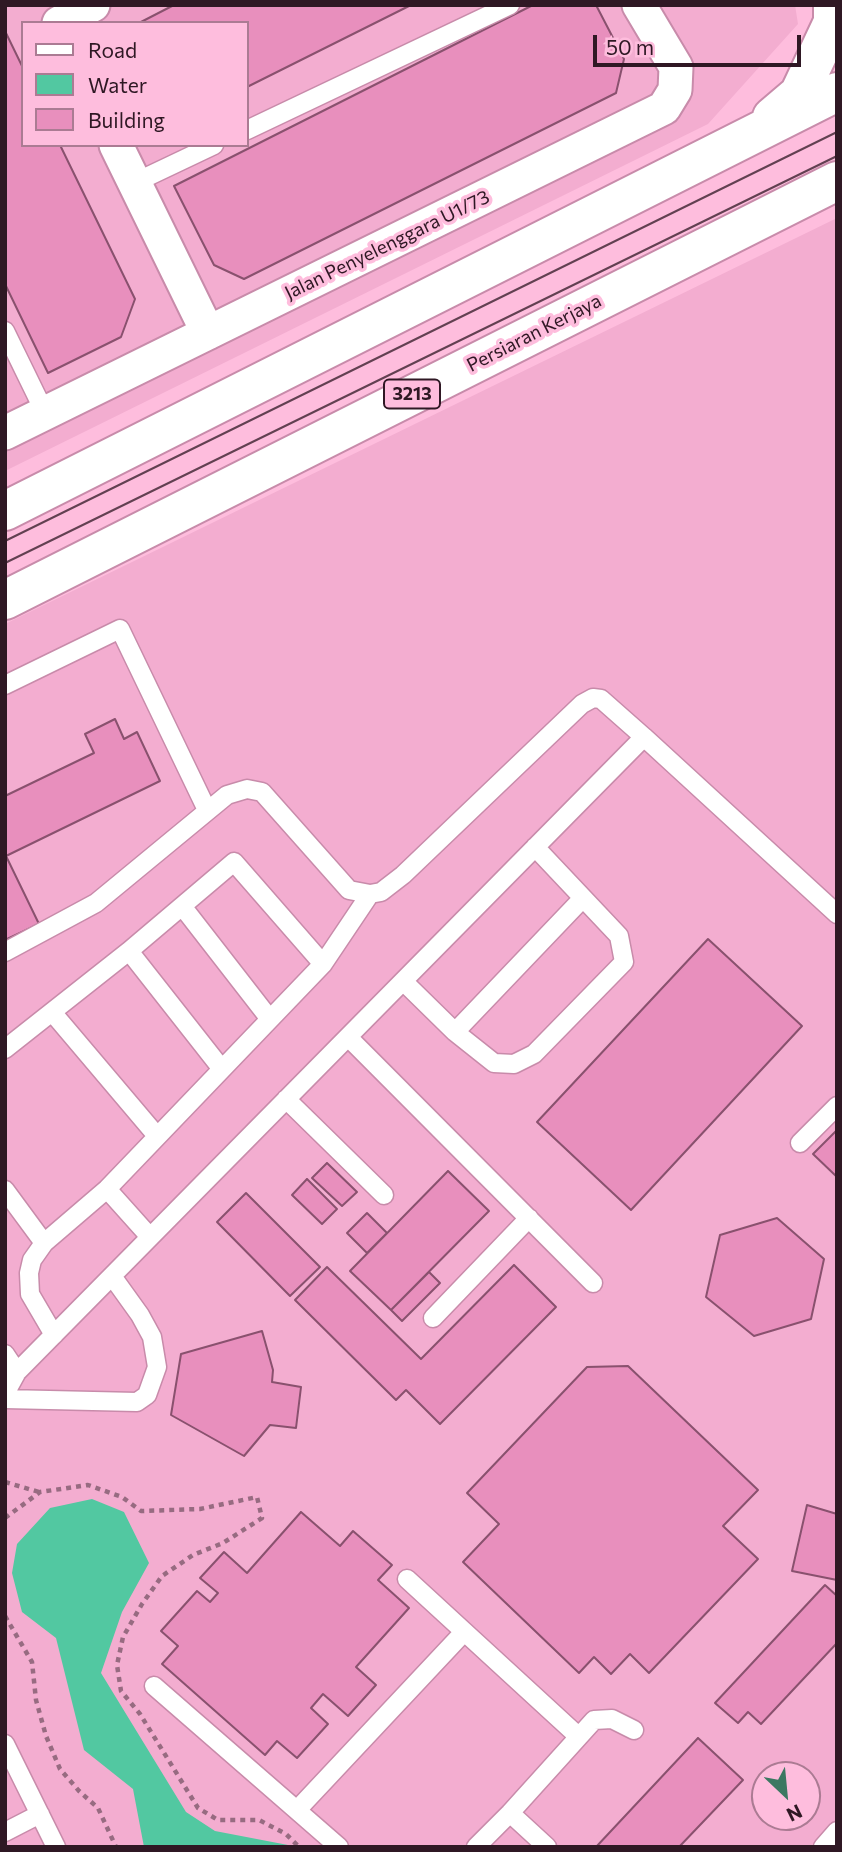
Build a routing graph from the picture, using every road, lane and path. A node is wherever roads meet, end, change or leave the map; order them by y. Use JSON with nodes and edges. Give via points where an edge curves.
{"nodes":[{"id":1,"x":47,"y":5,"type":"edge"},
{"id":2,"x":93,"y":5,"type":"edge"},
{"id":3,"x":510,"y":5,"type":"edge"},
{"id":4,"x":639,"y":5,"type":"edge"},
{"id":5,"x":833,"y":5,"type":"edge"},
{"id":6,"x":56,"y":21,"type":"edge"},
{"id":7,"x":61,"y":21,"type":"edge"},
{"id":8,"x":837,"y":92,"type":"edge"},
{"id":9,"x":248,"y":130,"type":"edge"},
{"id":10,"x":749,"y":136,"type":"junction"},
{"id":11,"x":117,"y":147,"type":"edge"},
{"id":12,"x":210,"y":147,"type":"edge"},
{"id":13,"x":134,"y":183,"type":"junction"},
{"id":14,"x":831,"y":185,"type":"edge"},
{"id":15,"x":5,"y":331,"type":"edge"},
{"id":16,"x":208,"y":332,"type":"junction"},
{"id":17,"x":45,"y":413,"type":"junction"},
{"id":18,"x":5,"y":433,"type":"edge"},
{"id":19,"x":5,"y":511,"type":"edge"},
{"id":20,"x":5,"y":600,"type":"edge"},
{"id":21,"x":5,"y":685,"type":"edge"},
{"id":22,"x":644,"y":737,"type":"junction"},
{"id":23,"x":208,"y":810,"type":"junction"},
{"id":24,"x":535,"y":848,"type":"junction"},
{"id":25,"x":370,"y":894,"type":"junction"},
{"id":26,"x":583,"y":898,"type":"junction"},
{"id":27,"x":182,"y":906,"type":"junction"},
{"id":28,"x":837,"y":914,"type":"edge"},
{"id":29,"x":129,"y":951,"type":"junction"},
{"id":30,"x":5,"y":952,"type":"edge"},
{"id":31,"x":323,"y":964,"type":"junction"},
{"id":32,"x":403,"y":981,"type":"junction"},
{"id":33,"x":52,"y":1012,"type":"junction"},
{"id":34,"x":269,"y":1017,"type":"junction"},
{"id":35,"x":455,"y":1032,"type":"junction"},
{"id":36,"x":348,"y":1037,"type":"junction"},
{"id":37,"x":5,"y":1049,"type":"edge"},
{"id":38,"x":221,"y":1068,"type":"junction"},
{"id":39,"x":286,"y":1099,"type":"junction"},
{"id":40,"x":837,"y":1105,"type":"edge"},
{"id":41,"x":157,"y":1136,"type":"junction"},
{"id":42,"x":800,"y":1143,"type":"dead end"},
{"id":43,"x":107,"y":1189,"type":"junction"},
{"id":44,"x":5,"y":1190,"type":"edge"},
{"id":45,"x":384,"y":1195,"type":"dead end"},
{"id":46,"x":529,"y":1218,"type":"junction"},
{"id":47,"x":150,"y":1237,"type":"junction"},
{"id":48,"x":44,"y":1243,"type":"junction"},
{"id":49,"x":112,"y":1276,"type":"junction"},
{"id":50,"x":593,"y":1283,"type":"dead end"},
{"id":51,"x":433,"y":1318,"type":"dead end"},
{"id":52,"x":54,"y":1335,"type":"junction"},
{"id":53,"x":5,"y":1354,"type":"edge"},
{"id":54,"x":17,"y":1372,"type":"junction"},
{"id":55,"x":5,"y":1394,"type":"edge"},
{"id":56,"x":5,"y":1399,"type":"edge"},
{"id":57,"x":5,"y":1482,"type":"edge"},
{"id":58,"x":40,"y":1492,"type":"junction"},
{"id":59,"x":5,"y":1518,"type":"edge"},
{"id":60,"x":262,"y":1518,"type":"dead end"},
{"id":61,"x":407,"y":1579,"type":"dead end"},
{"id":62,"x":5,"y":1616,"type":"edge"},
{"id":63,"x":464,"y":1632,"type":"junction"},
{"id":64,"x":153,"y":1686,"type":"dead end"},
{"id":65,"x":634,"y":1730,"type":"dead end"},
{"id":66,"x":578,"y":1736,"type":"junction"},
{"id":67,"x":5,"y":1744,"type":"edge"},
{"id":68,"x":297,"y":1810,"type":"junction"},
{"id":69,"x":510,"y":1813,"type":"junction"},
{"id":70,"x":40,"y":1814,"type":"junction"},
{"id":71,"x":837,"y":1831,"type":"edge"},
{"id":72,"x":5,"y":1832,"type":"edge"},
{"id":73,"x":56,"y":1847,"type":"edge"},
{"id":74,"x":116,"y":1847,"type":"edge"},
{"id":75,"x":339,"y":1847,"type":"edge"},
{"id":76,"x":476,"y":1847,"type":"edge"},
{"id":77,"x":547,"y":1847,"type":"edge"},
{"id":78,"x":823,"y":1847,"type":"edge"}],
"edges":[{"from":1,"to":6,"type":"street"},
{"from":2,"to":7,"type":"street"},
{"from":3,"to":9,"type":"lane"},
{"from":4,"to":16,"type":"street","name":"Jalan Penyelenggara U1/73","via":[[676,67],[675,90],[664,108]]},
{"from":5,"to":10,"type":"main road","via":[[832,22],[799,94]]},
{"from":8,"to":10,"type":"main road"},
{"from":10,"to":19,"type":"main road"},
{"from":11,"to":13,"type":"street"},
{"from":12,"to":13,"type":"lane"},
{"from":13,"to":16,"type":"street"},
{"from":14,"to":20,"type":"main road","name":"Persiaran Kerjaya","number":"3213"},
{"from":15,"to":17,"type":"lane"},
{"from":16,"to":17,"type":"street","name":"Jalan Penyelenggara U1/73"},
{"from":17,"to":18,"type":"street","name":"Jalan Penyelenggara U1/73"},
{"from":21,"to":23,"type":"lane","via":[[120,629]]},
{"from":22,"to":24,"type":"lane"},
{"from":22,"to":25,"type":"lane","via":[[601,699],[582,704],[403,875],[381,892]]},
{"from":22,"to":28,"type":"lane"},
{"from":23,"to":25,"type":"lane","via":[[227,794],[247,789],[261,792],[349,890]]},
{"from":23,"to":30,"type":"lane","via":[[96,903]]},
{"from":24,"to":26,"type":"lane"},
{"from":24,"to":32,"type":"lane"},
{"from":25,"to":31,"type":"lane"},
{"from":26,"to":35,"type":"lane"},
{"from":26,"to":35,"type":"lane","via":[[619,936],[624,962],[534,1054],[513,1064],[494,1063]]},
{"from":27,"to":29,"type":"lane"},
{"from":27,"to":31,"type":"lane","via":[[234,862]]},
{"from":27,"to":34,"type":"lane"},
{"from":29,"to":33,"type":"lane"},
{"from":29,"to":38,"type":"lane"},
{"from":31,"to":34,"type":"lane"},
{"from":32,"to":35,"type":"lane"},
{"from":32,"to":36,"type":"lane"},
{"from":33,"to":37,"type":"lane"},
{"from":33,"to":41,"type":"lane"},
{"from":34,"to":38,"type":"lane"},
{"from":36,"to":39,"type":"lane"},
{"from":36,"to":46,"type":"lane"},
{"from":38,"to":41,"type":"lane"},
{"from":39,"to":45,"type":"lane"},
{"from":39,"to":47,"type":"lane"},
{"from":40,"to":42,"type":"lane"},
{"from":41,"to":43,"type":"lane"},
{"from":43,"to":47,"type":"lane"},
{"from":43,"to":48,"type":"lane"},
{"from":44,"to":48,"type":"lane"},
{"from":46,"to":50,"type":"lane"},
{"from":46,"to":51,"type":"lane"},
{"from":47,"to":49,"type":"lane"},
{"from":48,"to":52,"type":"lane","via":[[32,1260],[30,1294]]},
{"from":49,"to":52,"type":"lane"},
{"from":49,"to":56,"type":"lane","via":[[152,1337],[157,1367],[148,1395],[137,1402]]},
{"from":52,"to":54,"type":"lane"},
{"from":53,"to":54,"type":"lane"},
{"from":54,"to":55,"type":"lane"},
{"from":57,"to":58,"type":"path"},
{"from":58,"to":59,"type":"path"},
{"from":58,"to":60,"type":"path","via":[[88,1485],[122,1497],[141,1511],[200,1508],[257,1497]]},
{"from":61,"to":63,"type":"lane"},
{"from":62,"to":74,"type":"path","via":[[32,1662],[36,1700],[60,1769],[98,1808]]},
{"from":63,"to":66,"type":"lane"},
{"from":63,"to":68,"type":"lane"},
{"from":64,"to":68,"type":"lane"},
{"from":65,"to":66,"type":"lane","via":[[612,1719],[594,1720]]},
{"from":66,"to":69,"type":"lane"},
{"from":67,"to":70,"type":"lane"},
{"from":68,"to":75,"type":"lane"},
{"from":69,"to":76,"type":"lane"},
{"from":69,"to":77,"type":"lane"},
{"from":70,"to":72,"type":"lane"},
{"from":70,"to":73,"type":"lane"},
{"from":71,"to":78,"type":"lane"}]}
